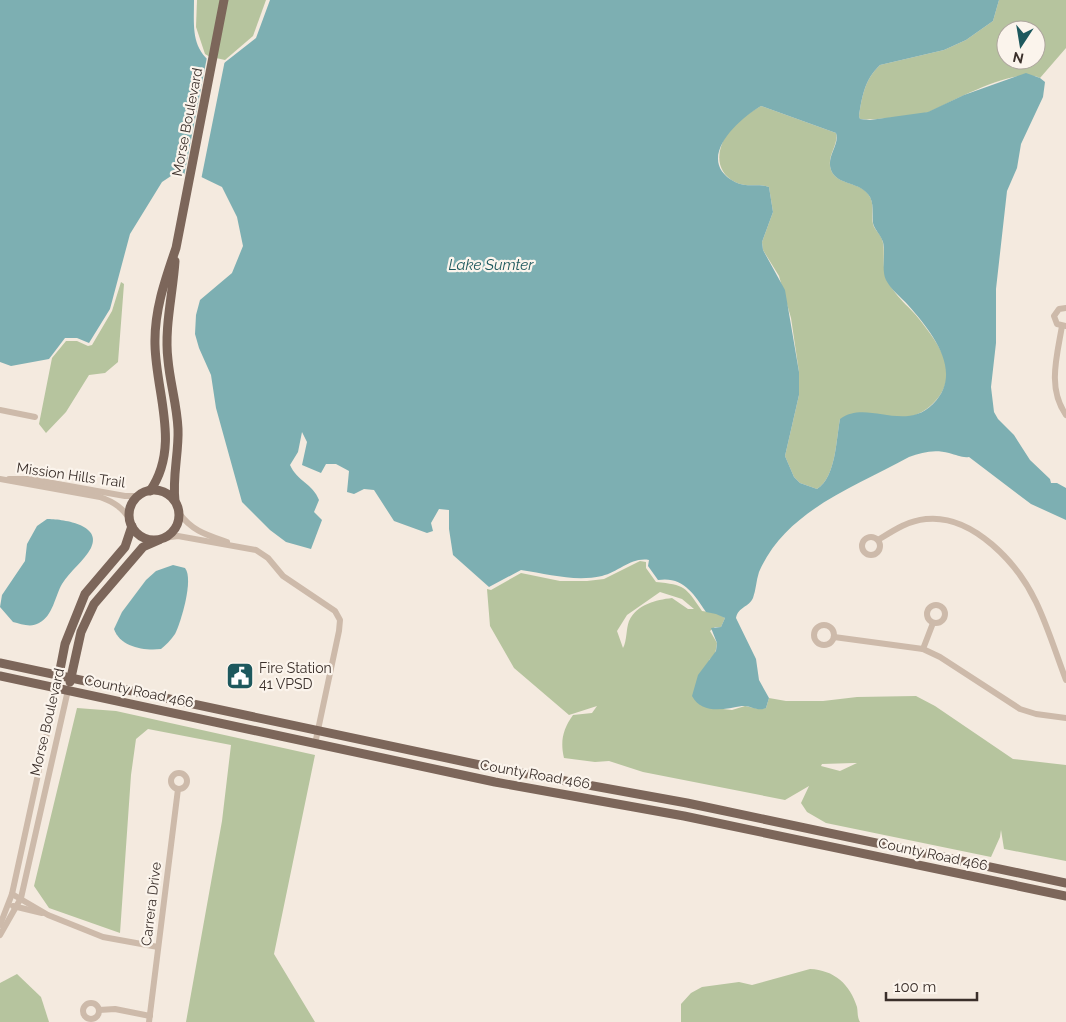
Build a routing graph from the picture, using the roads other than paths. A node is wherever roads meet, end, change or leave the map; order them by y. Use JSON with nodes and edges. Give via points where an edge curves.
{"nodes":[{"id":1,"x":224,"y":0,"type":"edge"},
{"id":2,"x":176,"y":248,"type":"junction"},
{"id":3,"x":1066,"y":308,"type":"edge"},
{"id":4,"x":1064,"y":326,"type":"edge"},
{"id":5,"x":0,"y":410,"type":"edge"},
{"id":6,"x":1066,"y":415,"type":"edge"},
{"id":7,"x":35,"y":417,"type":"dead end"},
{"id":8,"x":0,"y":479,"type":"edge"},
{"id":9,"x":150,"y":491,"type":"junction"},
{"id":10,"x":139,"y":496,"type":"junction"},
{"id":11,"x":175,"y":501,"type":"junction"},
{"id":12,"x":179,"y":513,"type":"junction"},
{"id":13,"x":131,"y":523,"type":"junction"},
{"id":14,"x":161,"y":539,"type":"junction"},
{"id":15,"x":878,"y":540,"type":"dead end"},
{"id":16,"x":240,"y":546,"type":"junction"},
{"id":17,"x":933,"y":623,"type":"dead end"},
{"id":18,"x":834,"y":636,"type":"dead end"},
{"id":19,"x":923,"y":649,"type":"junction"},
{"id":20,"x":0,"y":663,"type":"edge"},
{"id":21,"x":59,"y":675,"type":"junction"},
{"id":22,"x":0,"y":676,"type":"edge"},
{"id":23,"x":71,"y":678,"type":"junction"},
{"id":24,"x":1066,"y":680,"type":"edge"},
{"id":25,"x":57,"y":687,"type":"junction"},
{"id":26,"x":68,"y":690,"type":"junction"},
{"id":27,"x":1066,"y":718,"type":"edge"},
{"id":28,"x":317,"y":731,"type":"junction"},
{"id":29,"x":314,"y":744,"type":"junction"},
{"id":30,"x":178,"y":789,"type":"dead end"},
{"id":31,"x":1066,"y":883,"type":"edge"},
{"id":32,"x":12,"y":894,"type":"junction"},
{"id":33,"x":1066,"y":896,"type":"edge"},
{"id":34,"x":21,"y":898,"type":"junction"},
{"id":35,"x":8,"y":905,"type":"junction"},
{"id":36,"x":17,"y":907,"type":"junction"},
{"id":37,"x":48,"y":915,"type":"junction"},
{"id":38,"x":0,"y":925,"type":"edge"},
{"id":39,"x":0,"y":935,"type":"edge"},
{"id":40,"x":158,"y":947,"type":"junction"},
{"id":41,"x":99,"y":1010,"type":"dead end"},
{"id":42,"x":149,"y":1019,"type":"edge"}],
"edges":[{"from":1,"to":2,"type":"main road","name":"Morse Boulevard"},
{"from":2,"to":9,"type":"main road","name":"Morse Boulevard","via":[[156,315],[157,374],[166,427],[162,469]]},
{"from":2,"to":11,"type":"main road","name":"Morse Boulevard","via":[[167,334],[178,428],[173,484]]},
{"from":3,"to":4,"type":"street","via":[[1059,309],[1054,316]]},
{"from":4,"to":6,"type":"street","via":[[1054,380],[1056,395]]},
{"from":5,"to":7,"type":"street"},
{"from":8,"to":10,"type":"street","name":"Mission Hills Trail","via":[[30,479]]},
{"from":8,"to":13,"type":"street","name":"Mission Hills Trail","via":[[100,497],[116,504]]},
{"from":9,"to":10,"type":"main road"},
{"from":9,"to":11,"type":"main road","via":[[164,492]]},
{"from":10,"to":13,"type":"main road","via":[[132,504]]},
{"from":11,"to":12,"type":"main road"},
{"from":12,"to":14,"type":"main road","via":[[175,528]]},
{"from":12,"to":16,"type":"street","via":[[197,531]]},
{"from":13,"to":14,"type":"main road","via":[[144,538]]},
{"from":13,"to":21,"type":"main road","name":"Morse Boulevard","via":[[125,547],[85,594],[67,636]]},
{"from":14,"to":16,"type":"street","via":[[178,536]]},
{"from":14,"to":23,"type":"main road","name":"Morse Boulevard","via":[[143,546],[94,604],[81,632]]},
{"from":15,"to":24,"type":"street","via":[[903,525],[928,519],[953,522],[982,538],[1008,561],[1030,591]]},
{"from":16,"to":28,"type":"street","via":[[262,554],[283,576],[338,615],[339,630]]},
{"from":17,"to":19,"type":"street"},
{"from":18,"to":19,"type":"street"},
{"from":19,"to":27,"type":"street","via":[[1020,709]]},
{"from":20,"to":21,"type":"main road","name":"County Road 466"},
{"from":21,"to":23,"type":"main road","name":"County Road 466"},
{"from":21,"to":25,"type":"main road","name":"Morse Boulevard"},
{"from":22,"to":25,"type":"main road","name":"County Road 466"},
{"from":23,"to":26,"type":"main road","name":"Morse Boulevard"},
{"from":23,"to":28,"type":"main road","name":"County Road 466"},
{"from":25,"to":26,"type":"main road","name":"County Road 466"},
{"from":25,"to":32,"type":"street","name":"Morse Boulevard"},
{"from":26,"to":29,"type":"main road","name":"County Road 466"},
{"from":26,"to":34,"type":"street","name":"Morse Boulevard"},
{"from":28,"to":29,"type":"street"},
{"from":28,"to":31,"type":"main road","name":"County Road 466","via":[[494,768],[668,799]]},
{"from":29,"to":33,"type":"main road","name":"County Road 466","via":[[495,782],[684,816]]},
{"from":30,"to":40,"type":"street","name":"Carrera Drive"},
{"from":32,"to":34,"type":"street"},
{"from":32,"to":35,"type":"street","name":"Morse Boulevard"},
{"from":34,"to":36,"type":"street","name":"Morse Boulevard"},
{"from":34,"to":37,"type":"street"},
{"from":35,"to":36,"type":"street"},
{"from":35,"to":38,"type":"street","name":"Morse Boulevard"},
{"from":36,"to":37,"type":"street"},
{"from":36,"to":39,"type":"street","name":"Morse Boulevard"},
{"from":37,"to":40,"type":"street","via":[[103,938]]},
{"from":40,"to":42,"type":"street","name":"Carrera Drive"},
{"from":41,"to":42,"type":"street","via":[[115,1009]]}]}
